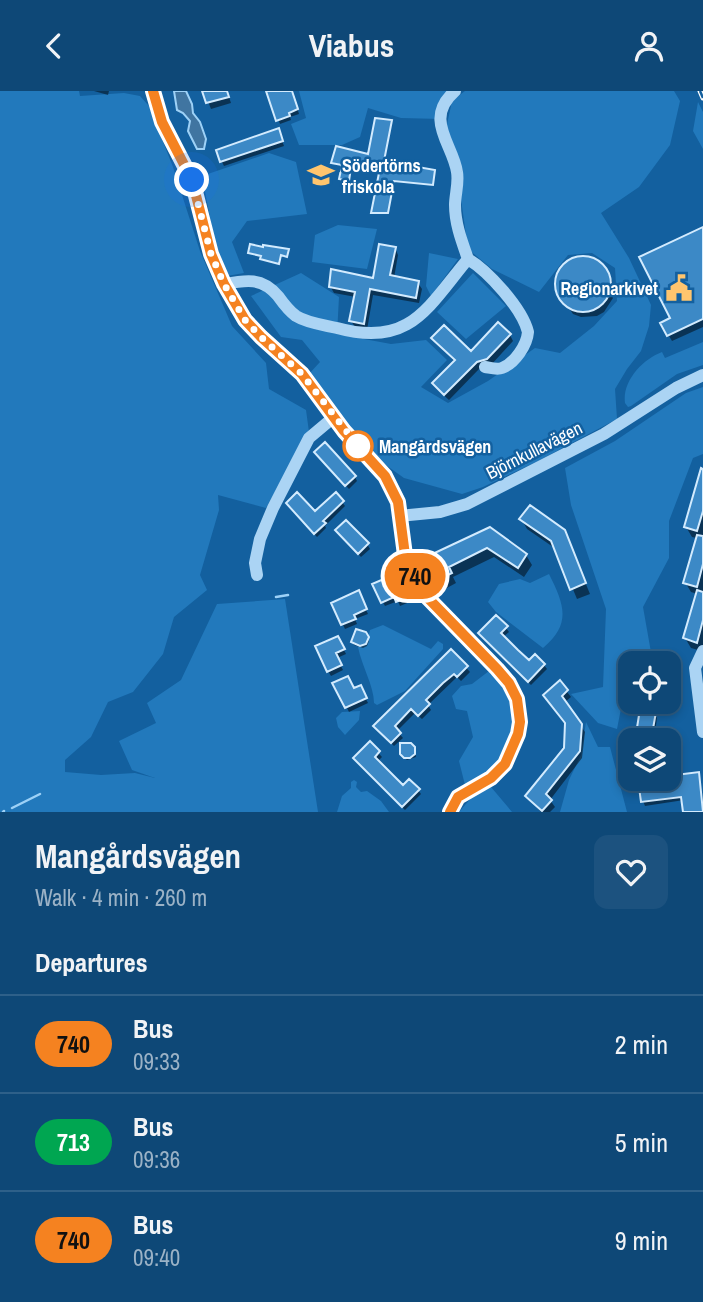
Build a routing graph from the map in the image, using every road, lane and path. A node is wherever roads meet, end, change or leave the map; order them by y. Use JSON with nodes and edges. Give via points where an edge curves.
{"nodes":[{"id":1,"x":153,"y":91,"type":"edge"},
{"id":2,"x":455,"y":91,"type":"edge"},
{"id":3,"x":468,"y":259,"type":"junction"},
{"id":4,"x":224,"y":284,"type":"junction"},
{"id":5,"x":485,"y":367,"type":"dead end"},
{"id":6,"x":703,"y":375,"type":"edge"},
{"id":7,"x":334,"y":417,"type":"junction"},
{"id":8,"x":399,"y":516,"type":"junction"},
{"id":9,"x":257,"y":575,"type":"dead end"},
{"id":10,"x":703,"y":651,"type":"edge"},
{"id":11,"x":703,"y":732,"type":"edge"},
{"id":12,"x":450,"y":812,"type":"edge"}],
"edges":[{"from":1,"to":4,"type":"street","via":[[162,122],[192,180],[206,241]]},
{"from":2,"to":3,"type":"street","via":[[443,109],[442,134],[457,171],[455,212]]},
{"from":3,"to":4,"type":"street","via":[[424,313],[406,326],[372,334],[295,316],[259,282]]},
{"from":3,"to":5,"type":"street","via":[[486,272],[528,332],[524,347],[505,367]]},
{"from":4,"to":7,"type":"street","via":[[245,320],[302,374]]},
{"from":6,"to":8,"type":"street","name":"Björnkullavägen","via":[[604,434],[467,504]]},
{"from":7,"to":8,"type":"street","via":[[391,485]]},
{"from":7,"to":9,"type":"street","via":[[309,438],[273,509],[260,539]]},
{"from":8,"to":12,"type":"street","via":[[405,555],[423,593],[497,669],[517,699],[518,734],[505,764],[458,797]]},
{"from":10,"to":11,"type":"street","via":[[695,668]]}]}
